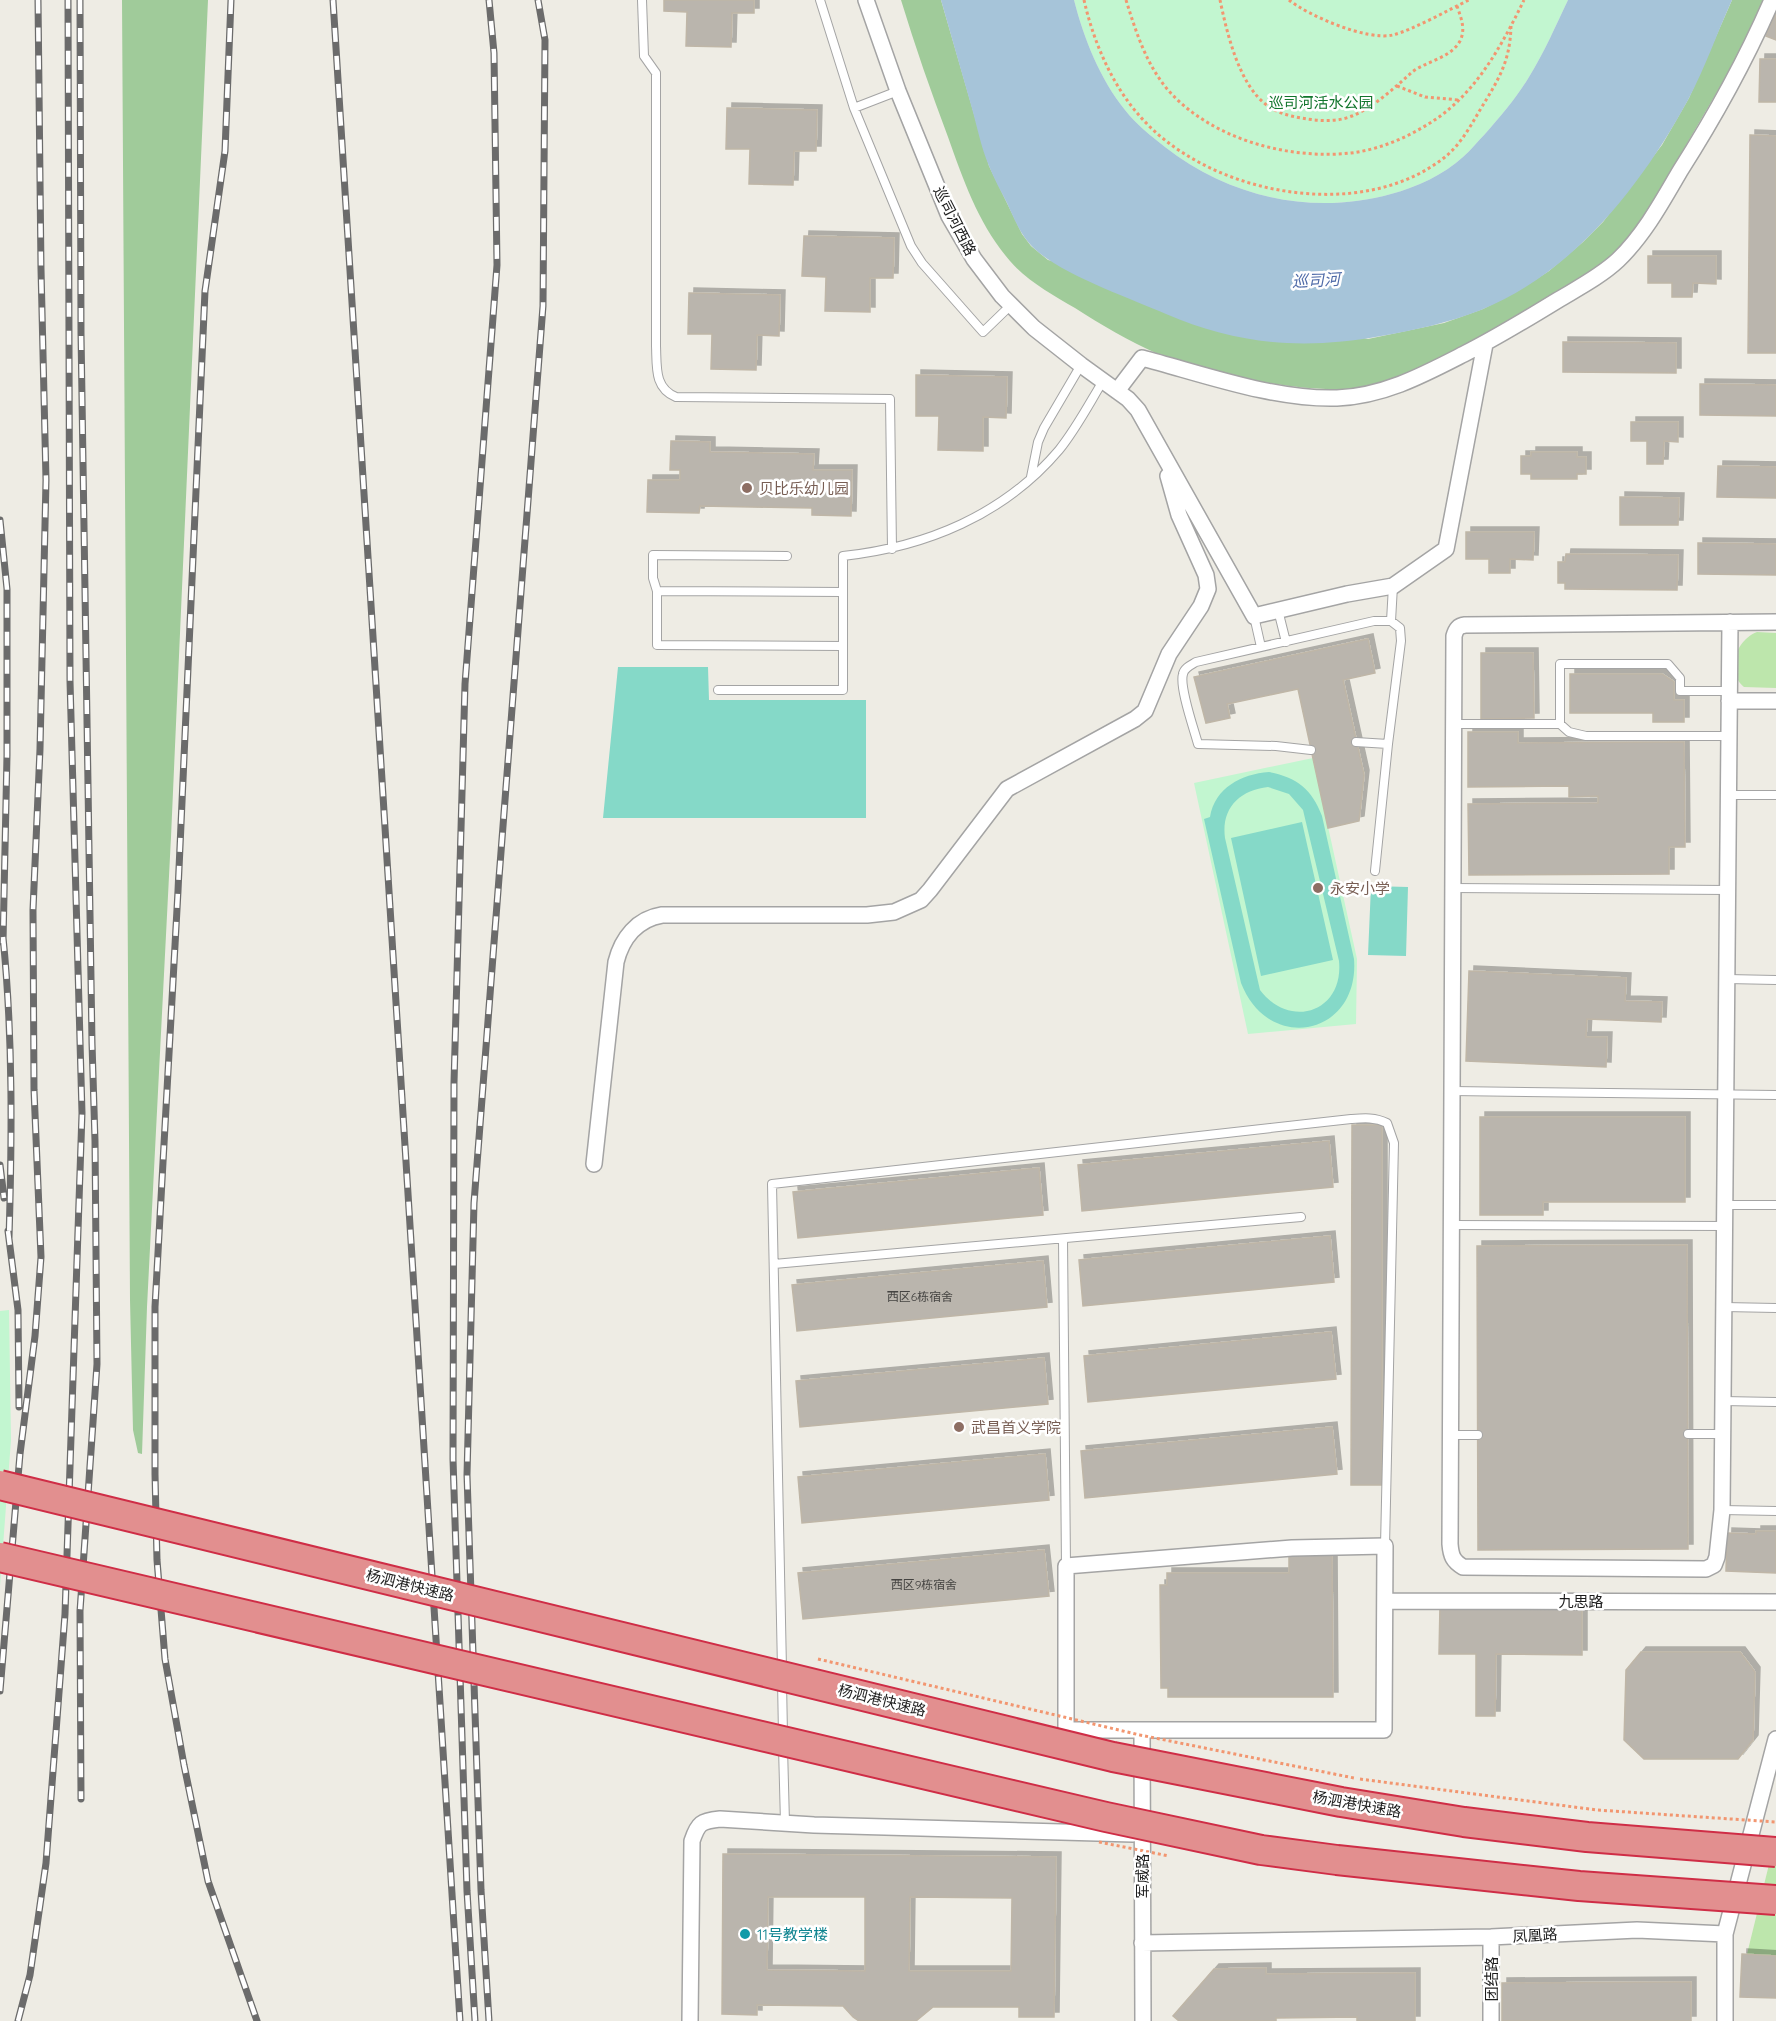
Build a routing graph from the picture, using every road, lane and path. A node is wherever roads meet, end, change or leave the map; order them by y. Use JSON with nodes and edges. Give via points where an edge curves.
{"nodes":[{"id":1,"x":642,"y":0,"type":"edge"},
{"id":2,"x":820,"y":0,"type":"edge"},
{"id":3,"x":866,"y":0,"type":"edge"},
{"id":4,"x":1084,"y":0,"type":"edge"},
{"id":5,"x":1126,"y":0,"type":"edge"},
{"id":6,"x":1220,"y":0,"type":"edge"},
{"id":7,"x":1289,"y":0,"type":"edge"},
{"id":8,"x":1469,"y":0,"type":"edge"},
{"id":9,"x":1524,"y":0,"type":"edge"},
{"id":10,"x":1772,"y":0,"type":"edge"},
{"id":11,"x":1457,"y":6,"type":"junction"},
{"id":12,"x":1511,"y":26,"type":"junction"},
{"id":13,"x":1397,"y":86,"type":"junction"},
{"id":14,"x":898,"y":91,"type":"junction"},
{"id":15,"x":1459,"y":100,"type":"junction"},
{"id":16,"x":854,"y":108,"type":"junction"},
{"id":17,"x":1011,"y":305,"type":"junction"},
{"id":18,"x":1485,"y":344,"type":"junction"},
{"id":19,"x":1081,"y":365,"type":"junction"},
{"id":20,"x":1103,"y":381,"type":"junction"},
{"id":21,"x":1117,"y":391,"type":"junction"},
{"id":22,"x":1162,"y":453,"type":"junction"},
{"id":23,"x":1031,"y":478,"type":"junction"},
{"id":24,"x":892,"y":549,"type":"junction"},
{"id":25,"x":787,"y":556,"type":"dead end"},
{"id":26,"x":1393,"y":586,"type":"junction"},
{"id":27,"x":657,"y":591,"type":"junction"},
{"id":28,"x":843,"y":592,"type":"junction"},
{"id":29,"x":1278,"y":610,"type":"junction"},
{"id":30,"x":1254,"y":616,"type":"junction"},
{"id":31,"x":1391,"y":621,"type":"junction"},
{"id":32,"x":1730,"y":622,"type":"junction"},
{"id":33,"x":1776,"y":622,"type":"edge"},
{"id":34,"x":1286,"y":642,"type":"junction"},
{"id":35,"x":843,"y":646,"type":"junction"},
{"id":36,"x":1261,"y":647,"type":"junction"},
{"id":37,"x":718,"y":690,"type":"dead end"},
{"id":38,"x":1729,"y":696,"type":"junction"},
{"id":39,"x":1776,"y":701,"type":"edge"},
{"id":40,"x":1454,"y":724,"type":"junction"},
{"id":41,"x":1560,"y":724,"type":"junction"},
{"id":42,"x":1729,"y":736,"type":"junction"},
{"id":43,"x":1356,"y":742,"type":"dead end"},
{"id":44,"x":1388,"y":744,"type":"junction"},
{"id":45,"x":1311,"y":750,"type":"dead end"},
{"id":46,"x":1728,"y":795,"type":"junction"},
{"id":47,"x":1776,"y":795,"type":"edge"},
{"id":48,"x":1375,"y":871,"type":"dead end"},
{"id":49,"x":1452,"y":888,"type":"junction"},
{"id":50,"x":1728,"y":890,"type":"junction"},
{"id":51,"x":1727,"y":980,"type":"junction"},
{"id":52,"x":1776,"y":980,"type":"edge"},
{"id":53,"x":1452,"y":1091,"type":"junction"},
{"id":54,"x":1726,"y":1094,"type":"junction"},
{"id":55,"x":1776,"y":1095,"type":"edge"},
{"id":56,"x":594,"y":1164,"type":"dead end"},
{"id":57,"x":1725,"y":1205,"type":"junction"},
{"id":58,"x":1776,"y":1206,"type":"edge"},
{"id":59,"x":1301,"y":1217,"type":"dead end"},
{"id":60,"x":1451,"y":1225,"type":"junction"},
{"id":61,"x":1725,"y":1226,"type":"junction"},
{"id":62,"x":1063,"y":1239,"type":"junction"},
{"id":63,"x":774,"y":1264,"type":"junction"},
{"id":64,"x":1724,"y":1308,"type":"junction"},
{"id":65,"x":1776,"y":1308,"type":"edge"},
{"id":66,"x":1723,"y":1401,"type":"junction"},
{"id":67,"x":1776,"y":1402,"type":"edge"},
{"id":68,"x":1688,"y":1434,"type":"dead end"},
{"id":69,"x":1723,"y":1434,"type":"junction"},
{"id":70,"x":1450,"y":1435,"type":"junction"},
{"id":71,"x":1478,"y":1435,"type":"dead end"},
{"id":72,"x":0,"y":1485,"type":"edge"},
{"id":73,"x":1722,"y":1510,"type":"junction"},
{"id":74,"x":1776,"y":1512,"type":"edge"},
{"id":75,"x":1385,"y":1546,"type":"junction"},
{"id":76,"x":0,"y":1557,"type":"edge"},
{"id":77,"x":1066,"y":1566,"type":"junction"},
{"id":78,"x":1385,"y":1601,"type":"junction"},
{"id":79,"x":1776,"y":1602,"type":"edge"},
{"id":80,"x":814,"y":1658,"type":"dead end"},
{"id":81,"x":1142,"y":1730,"type":"junction"},
{"id":82,"x":1776,"y":1739,"type":"edge"},
{"id":83,"x":1776,"y":1822,"type":"edge"},
{"id":84,"x":785,"y":1823,"type":"junction"},
{"id":85,"x":1142,"y":1834,"type":"junction"},
{"id":86,"x":1776,"y":1852,"type":"edge"},
{"id":87,"x":1776,"y":1900,"type":"edge"},
{"id":88,"x":1725,"y":1934,"type":"junction"},
{"id":89,"x":1491,"y":1937,"type":"junction"},
{"id":90,"x":1142,"y":1943,"type":"junction"},
{"id":91,"x":690,"y":2021,"type":"edge"},
{"id":92,"x":1143,"y":2021,"type":"edge"},
{"id":93,"x":1491,"y":2021,"type":"edge"},
{"id":94,"x":1725,"y":2021,"type":"edge"}],
"edges":[{"from":1,"to":24,"type":"lane","via":[[644,56],[656,73],[659,383],[676,397],[890,399]]},
{"from":2,"to":16,"type":"lane"},
{"from":3,"to":14,"type":"street","name":"巡司河西路"},
{"from":4,"to":12,"type":"path","via":[[1113,77],[1139,116],[1157,133],[1178,151],[1248,183],[1300,194],[1349,193],[1380,187],[1407,178],[1443,158],[1476,118],[1504,67]]},
{"from":5,"to":15,"type":"path","via":[[1143,50],[1167,89],[1198,116],[1257,143],[1319,154],[1353,152],[1408,136]]},
{"from":6,"to":13,"type":"path","via":[[1236,58],[1247,81],[1268,106],[1283,114],[1336,121],[1370,106]]},
{"from":7,"to":11,"type":"path","via":[[1320,17],[1382,36],[1404,31]]},
{"from":8,"to":11,"type":"path"},
{"from":9,"to":12,"type":"path"},
{"from":10,"to":18,"type":"street","via":[[1720,106],[1630,247],[1600,274]]},
{"from":11,"to":13,"type":"path","via":[[1463,25],[1459,42]]},
{"from":12,"to":15,"type":"path","via":[[1484,70]]},
{"from":13,"to":15,"type":"path","via":[[1425,97]]},
{"from":14,"to":16,"type":"lane"},
{"from":14,"to":17,"type":"street","name":"巡司河西路","via":[[949,216],[974,259]]},
{"from":16,"to":17,"type":"lane","via":[[896,214],[922,263],[983,332]]},
{"from":17,"to":19,"type":"street","name":"巡司河西路"},
{"from":18,"to":21,"type":"street","via":[[1395,387],[1366,395],[1335,398],[1286,394],[1142,358]]},
{"from":18,"to":26,"type":"street","via":[[1447,546]]},
{"from":19,"to":20,"type":"street","name":"巡司河西路"},
{"from":19,"to":23,"type":"lane","via":[[1044,428]]},
{"from":20,"to":21,"type":"street","name":"巡司河西路"},
{"from":20,"to":23,"type":"lane","via":[[1059,450]]},
{"from":21,"to":22,"type":"street","name":"巡司河西路","via":[[1138,410]]},
{"from":22,"to":30,"type":"street"},
{"from":22,"to":56,"type":"street","via":[[1179,515],[1209,589],[1169,654],[1144,711],[1007,789],[930,890],[911,906],[884,915],[662,915],[651,916],[634,927],[616,962]]},
{"from":23,"to":24,"type":"lane","via":[[981,516]]},
{"from":24,"to":28,"type":"lane","via":[[843,556]]},
{"from":25,"to":27,"type":"lane","via":[[653,555]]},
{"from":26,"to":29,"type":"street"},
{"from":26,"to":31,"type":"lane"},
{"from":27,"to":28,"type":"lane"},
{"from":27,"to":35,"type":"lane","via":[[657,645]]},
{"from":28,"to":35,"type":"lane"},
{"from":29,"to":30,"type":"street"},
{"from":29,"to":34,"type":"lane"},
{"from":30,"to":36,"type":"lane"},
{"from":31,"to":34,"type":"lane","via":[[1374,621]]},
{"from":31,"to":44,"type":"lane","via":[[1400,628],[1401,641]]},
{"from":32,"to":33,"type":"street"},
{"from":32,"to":38,"type":"street"},
{"from":32,"to":40,"type":"street","via":[[1459,626],[1454,636]]},
{"from":34,"to":36,"type":"lane"},
{"from":35,"to":37,"type":"lane","via":[[843,690]]},
{"from":36,"to":45,"type":"lane","via":[[1196,662],[1185,670],[1183,688],[1198,744]]},
{"from":38,"to":39,"type":"street"},
{"from":38,"to":41,"type":"lane","via":[[1680,691],[1680,678],[1668,664],[1560,664]]},
{"from":38,"to":42,"type":"street"},
{"from":40,"to":41,"type":"lane"},
{"from":40,"to":49,"type":"street"},
{"from":41,"to":42,"type":"lane","via":[[1569,732],[1586,736]]},
{"from":42,"to":46,"type":"street"},
{"from":43,"to":44,"type":"lane"},
{"from":44,"to":48,"type":"lane"},
{"from":46,"to":47,"type":"lane"},
{"from":46,"to":50,"type":"street"},
{"from":49,"to":50,"type":"lane"},
{"from":49,"to":53,"type":"street"},
{"from":50,"to":51,"type":"street"},
{"from":51,"to":52,"type":"lane"},
{"from":51,"to":54,"type":"street"},
{"from":53,"to":54,"type":"lane"},
{"from":53,"to":60,"type":"street"},
{"from":54,"to":55,"type":"lane"},
{"from":54,"to":57,"type":"street"},
{"from":57,"to":58,"type":"lane"},
{"from":57,"to":61,"type":"street"},
{"from":59,"to":62,"type":"lane"},
{"from":60,"to":61,"type":"lane"},
{"from":60,"to":70,"type":"street"},
{"from":61,"to":64,"type":"street"},
{"from":62,"to":63,"type":"lane"},
{"from":62,"to":77,"type":"lane"},
{"from":63,"to":75,"type":"lane","via":[[772,1184],[1351,1119],[1380,1119],[1390,1128],[1394,1143]]},
{"from":63,"to":84,"type":"lane"},
{"from":64,"to":65,"type":"lane"},
{"from":64,"to":66,"type":"street"},
{"from":66,"to":67,"type":"lane"},
{"from":66,"to":69,"type":"street"},
{"from":68,"to":69,"type":"lane"},
{"from":69,"to":73,"type":"street"},
{"from":70,"to":71,"type":"lane"},
{"from":70,"to":73,"type":"street","via":[[1450,1544],[1452,1556],[1463,1567],[1711,1568],[1717,1557]]},
{"from":72,"to":86,"type":"highway","name":"杨泗港快速路","bridge":true,"via":[[1113,1757],[1464,1822],[1587,1837]]},
{"from":73,"to":74,"type":"lane"},
{"from":75,"to":77,"type":"street","via":[[1292,1548]]},
{"from":75,"to":78,"type":"street"},
{"from":76,"to":87,"type":"highway","bridge":true,"via":[[1261,1850],[1579,1886]]},
{"from":77,"to":81,"type":"street","via":[[1066,1730]]},
{"from":78,"to":79,"type":"street","name":"九思路"},
{"from":78,"to":81,"type":"street","via":[[1384,1730]]},
{"from":80,"to":83,"type":"path","bridge":true,"via":[[1140,1735],[1356,1779],[1597,1810]]},
{"from":81,"to":85,"type":"street","name":"军威路"},
{"from":82,"to":88,"type":"street"},
{"from":84,"to":85,"type":"street"},
{"from":84,"to":91,"type":"street","via":[[706,1820],[696,1831],[692,1841]]},
{"from":85,"to":90,"type":"street","name":"军威路"},
{"from":88,"to":89,"type":"street","name":"凤凰路","via":[[1637,1930]]},
{"from":88,"to":94,"type":"street"},
{"from":89,"to":90,"type":"street","name":"凤凰路"},
{"from":89,"to":93,"type":"street","name":"团结路"},
{"from":90,"to":92,"type":"street","name":"军威路"}]}
